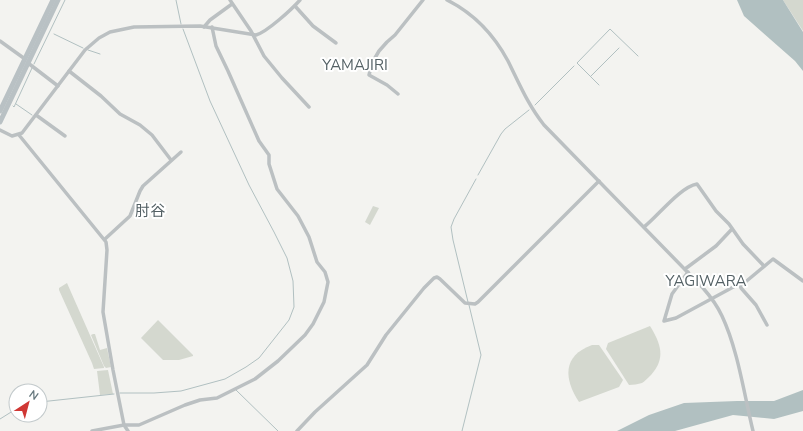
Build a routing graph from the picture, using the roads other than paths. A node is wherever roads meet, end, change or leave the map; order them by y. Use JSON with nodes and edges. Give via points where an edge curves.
{"nodes":[{"id":1,"x":53,"y":0,"type":"edge"},
{"id":2,"x":58,"y":0,"type":"edge"},
{"id":3,"x":300,"y":0,"type":"edge"},
{"id":4,"x":423,"y":0,"type":"edge"},
{"id":5,"x":448,"y":0,"type":"edge"},
{"id":6,"x":231,"y":2,"type":"edge"},
{"id":7,"x":295,"y":6,"type":"junction"},
{"id":8,"x":204,"y":26,"type":"junction"},
{"id":9,"x":212,"y":28,"type":"junction"},
{"id":10,"x":253,"y":35,"type":"junction"},
{"id":11,"x":0,"y":41,"type":"edge"},
{"id":12,"x":336,"y":42,"type":"dead end"},
{"id":13,"x":26,"y":61,"type":"junction"},
{"id":14,"x":69,"y":71,"type":"junction"},
{"id":15,"x":58,"y":86,"type":"junction"},
{"id":16,"x":398,"y":94,"type":"dead end"},
{"id":17,"x":309,"y":107,"type":"dead end"},
{"id":18,"x":0,"y":111,"type":"edge"},
{"id":19,"x":36,"y":115,"type":"junction"},
{"id":20,"x":0,"y":122,"type":"edge"},
{"id":21,"x":0,"y":130,"type":"edge"},
{"id":22,"x":19,"y":135,"type":"junction"},
{"id":23,"x":65,"y":136,"type":"dead end"},
{"id":24,"x":181,"y":152,"type":"dead end"},
{"id":25,"x":171,"y":160,"type":"junction"},
{"id":26,"x":599,"y":181,"type":"junction"},
{"id":27,"x":644,"y":227,"type":"junction"},
{"id":28,"x":732,"y":229,"type":"junction"},
{"id":29,"x":105,"y":239,"type":"junction"},
{"id":30,"x":764,"y":266,"type":"junction"},
{"id":31,"x":687,"y":271,"type":"junction"},
{"id":32,"x":803,"y":281,"type":"edge"},
{"id":33,"x":740,"y":285,"type":"junction"},
{"id":34,"x":712,"y":299,"type":"junction"},
{"id":35,"x":768,"y":325,"type":"dead end"},
{"id":36,"x":124,"y":425,"type":"junction"},
{"id":37,"x":92,"y":431,"type":"edge"},
{"id":38,"x":128,"y":431,"type":"edge"},
{"id":39,"x":297,"y":431,"type":"edge"},
{"id":40,"x":753,"y":431,"type":"edge"}],
"edges":[{"from":1,"to":13,"type":"highway"},
{"from":2,"to":13,"type":"highway"},
{"from":3,"to":7,"type":"street"},
{"from":4,"to":16,"type":"street","via":[[379,51],[372,63],[369,75]]},
{"from":5,"to":26,"type":"street","via":[[474,17],[490,34],[539,118]]},
{"from":6,"to":8,"type":"street"},
{"from":6,"to":10,"type":"street"},
{"from":7,"to":10,"type":"street","via":[[262,32]]},
{"from":7,"to":12,"type":"street","via":[[313,26]]},
{"from":8,"to":9,"type":"street"},
{"from":8,"to":14,"type":"street","via":[[134,27],[113,31],[88,46]]},
{"from":9,"to":10,"type":"street"},
{"from":9,"to":36,"type":"street","via":[[216,46],[259,141],[268,155],[278,189],[298,216],[311,240],[317,262],[325,272],[328,282],[326,293],[317,317],[305,335],[278,361],[255,378],[217,398],[194,402],[138,425]]},
{"from":10,"to":17,"type":"street","via":[[264,56]]},
{"from":11,"to":13,"type":"street"},
{"from":13,"to":15,"type":"street"},
{"from":13,"to":18,"type":"highway"},
{"from":13,"to":20,"type":"highway"},
{"from":14,"to":15,"type":"street"},
{"from":14,"to":25,"type":"street","via":[[120,114],[152,135]]},
{"from":15,"to":19,"type":"street"},
{"from":19,"to":22,"type":"street"},
{"from":19,"to":23,"type":"street"},
{"from":21,"to":22,"type":"street","via":[[12,136]]},
{"from":22,"to":29,"type":"street"},
{"from":24,"to":25,"type":"street"},
{"from":25,"to":29,"type":"street","via":[[143,186],[128,218]]},
{"from":26,"to":27,"type":"street"},
{"from":26,"to":39,"type":"street","via":[[478,302],[466,303],[440,279],[434,278],[382,340],[367,365]]},
{"from":27,"to":28,"type":"street","via":[[682,192],[697,184]]},
{"from":27,"to":31,"type":"street"},
{"from":28,"to":30,"type":"street"},
{"from":28,"to":31,"type":"street"},
{"from":29,"to":36,"type":"street","via":[[107,250],[103,312]]},
{"from":30,"to":32,"type":"street","via":[[775,259]]},
{"from":30,"to":33,"type":"street"},
{"from":31,"to":34,"type":"street"},
{"from":31,"to":34,"type":"street","via":[[672,294],[664,321],[676,318]]},
{"from":33,"to":34,"type":"street"},
{"from":33,"to":35,"type":"street"},
{"from":34,"to":40,"type":"street","via":[[728,328],[733,344]]},
{"from":36,"to":37,"type":"street"},
{"from":36,"to":38,"type":"street"}]}
